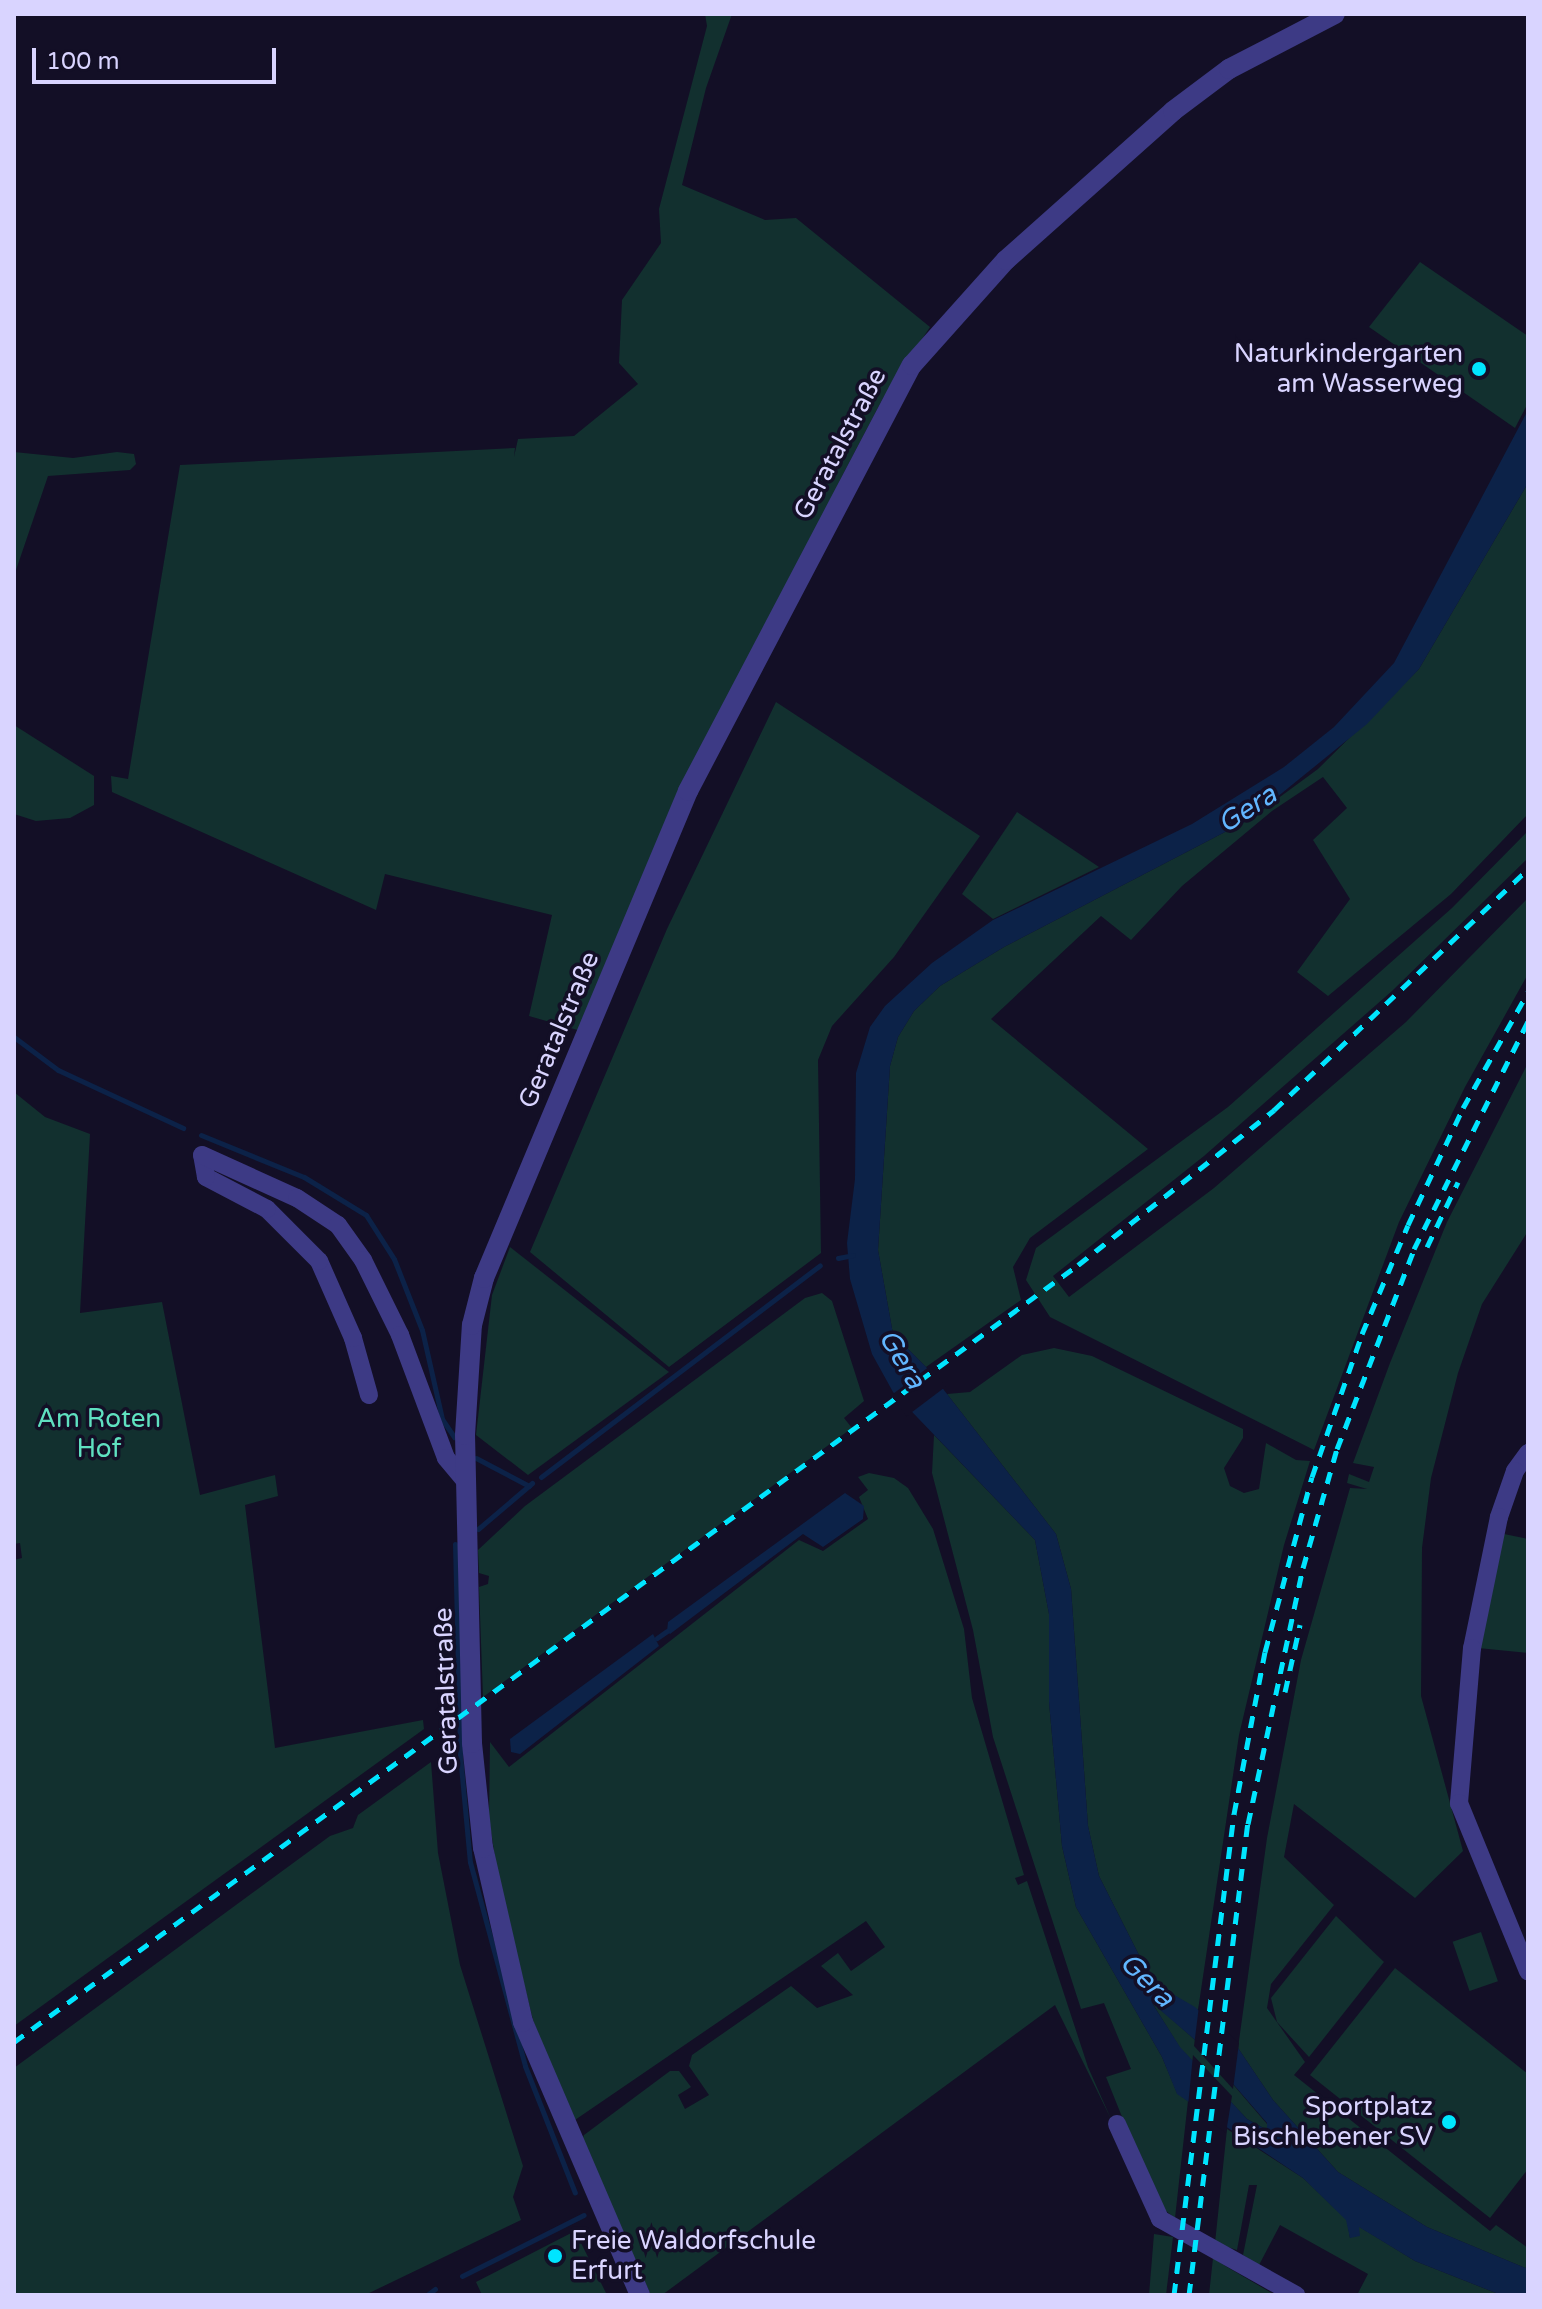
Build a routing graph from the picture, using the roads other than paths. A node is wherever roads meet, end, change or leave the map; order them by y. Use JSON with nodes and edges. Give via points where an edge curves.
{"nodes":[{"id":1,"x":1335,"y":14,"type":"edge"},
{"id":2,"x":369,"y":1395,"type":"dead end"},
{"id":3,"x":1528,"y":1453,"type":"edge"},
{"id":4,"x":465,"y":1481,"type":"junction"},
{"id":5,"x":1528,"y":1971,"type":"edge"},
{"id":6,"x":1117,"y":2124,"type":"dead end"},
{"id":7,"x":640,"y":2295,"type":"edge"},
{"id":8,"x":1296,"y":2295,"type":"edge"}],
"edges":[{"from":1,"to":4,"type":"street","name":"Geratalstraße","via":[[1229,69],[1128,150],[957,309],[912,365],[688,791],[510,1207],[472,1325]]},
{"from":2,"to":4,"type":"street","via":[[353,1338],[319,1261],[267,1209],[206,1177],[202,1155],[297,1198],[338,1225],[363,1260],[400,1335],[446,1458]]},
{"from":3,"to":5,"type":"street","via":[[1499,1517],[1472,1648],[1459,1803]]},
{"from":4,"to":7,"type":"street","name":"Geratalstraße","via":[[475,1784],[493,1904],[523,2022]]},
{"from":6,"to":8,"type":"street","via":[[1160,2219]]}]}
